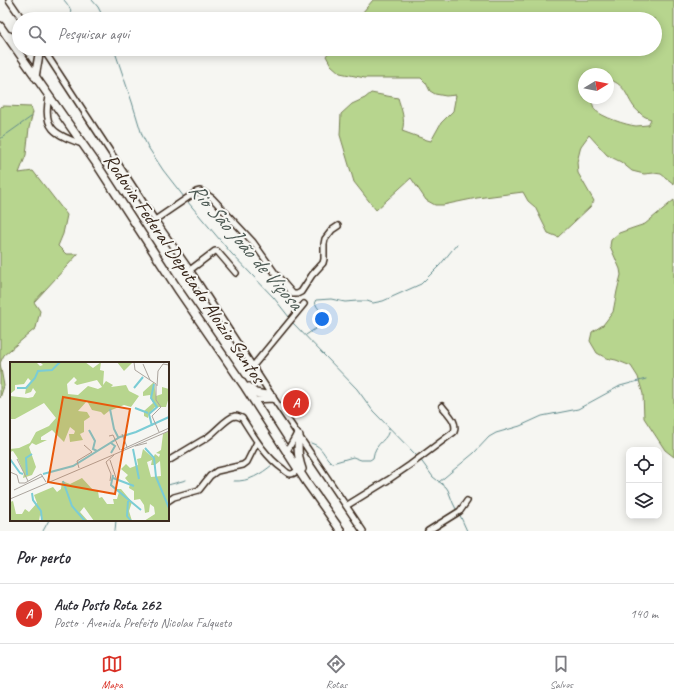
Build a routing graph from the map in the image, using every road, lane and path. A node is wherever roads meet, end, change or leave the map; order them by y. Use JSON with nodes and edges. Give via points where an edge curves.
{"nodes":[{"id":1,"x":9,"y":0,"type":"edge"},
{"id":2,"x":17,"y":12,"type":"edge"},
{"id":3,"x":0,"y":26,"type":"edge"},
{"id":4,"x":7,"y":35,"type":"junction"},
{"id":5,"x":12,"y":37,"type":"edge"},
{"id":6,"x":12,"y":42,"type":"edge"},
{"id":7,"x":21,"y":56,"type":"edge"},
{"id":8,"x":40,"y":56,"type":"edge"},
{"id":9,"x":47,"y":56,"type":"edge"},
{"id":10,"x":35,"y":76,"type":"junction"},
{"id":11,"x":49,"y":97,"type":"junction"},
{"id":12,"x":83,"y":144,"type":"junction"},
{"id":13,"x":155,"y":220,"type":"junction"},
{"id":14,"x":338,"y":226,"type":"dead end"},
{"id":15,"x":190,"y":270,"type":"junction"},
{"id":16,"x":236,"y":273,"type":"dead end"},
{"id":17,"x":304,"y":304,"type":"dead end"},
{"id":18,"x":253,"y":366,"type":"junction"},
{"id":19,"x":234,"y":371,"type":"junction"},
{"id":20,"x":273,"y":397,"type":"junction"},
{"id":21,"x":253,"y":400,"type":"junction"},
{"id":22,"x":442,"y":406,"type":"dead end"},
{"id":23,"x":298,"y":434,"type":"junction"},
{"id":24,"x":257,"y":442,"type":"junction"},
{"id":25,"x":287,"y":451,"type":"junction"},
{"id":26,"x":169,"y":460,"type":"edge"},
{"id":27,"x":299,"y":469,"type":"junction"},
{"id":28,"x":307,"y":482,"type":"junction"},
{"id":29,"x":169,"y":500,"type":"edge"},
{"id":30,"x":467,"y":501,"type":"dead end"},
{"id":31,"x":346,"y":506,"type":"junction"},
{"id":32,"x":341,"y":531,"type":"edge"},
{"id":33,"x":363,"y":531,"type":"edge"},
{"id":34,"x":428,"y":531,"type":"edge"}],
"edges":[{"from":1,"to":2,"type":"street"},
{"from":3,"to":4,"type":"highway","name":"Rodovia Federal Deputado Aloízio Santos"},
{"from":4,"to":5,"type":"highway"},
{"from":4,"to":6,"type":"highway","name":"Rodovia Federal Deputado Aloízio Santos"},
{"from":7,"to":10,"type":"highway","name":"Rodovia Federal Deputado Aloízio Santos"},
{"from":8,"to":10,"type":"highway"},
{"from":9,"to":13,"type":"street"},
{"from":10,"to":11,"type":"highway","name":"Rodovia Federal Deputado Aloízio Santos"},
{"from":11,"to":12,"type":"highway","name":"Rodovia Federal Deputado Aloízio Santos"},
{"from":11,"to":12,"type":"street","via":[[48,118],[52,128],[65,138]]},
{"from":12,"to":19,"type":"highway","name":"Rodovia Federal Deputado Aloízio Santos"},
{"from":13,"to":14,"type":"street","via":[[196,192],[207,194],[253,242],[275,274],[293,294],[302,292],[323,263],[325,239]]},
{"from":13,"to":15,"type":"street"},
{"from":15,"to":16,"type":"street","via":[[217,251]]},
{"from":15,"to":18,"type":"street"},
{"from":17,"to":18,"type":"street"},
{"from":18,"to":20,"type":"street"},
{"from":19,"to":20,"type":"highway","via":[[255,393]]},
{"from":19,"to":21,"type":"highway","name":"Rodovia Federal Deputado Aloízio Santos"},
{"from":20,"to":21,"type":"street"},
{"from":20,"to":23,"type":"street"},
{"from":21,"to":25,"type":"highway","name":"Rodovia Federal Deputado Aloízio Santos"},
{"from":22,"to":31,"type":"street","via":[[455,423],[454,432],[388,480]]},
{"from":23,"to":25,"type":"street"},
{"from":23,"to":28,"type":"highway","via":[[299,461]]},
{"from":23,"to":31,"type":"street"},
{"from":24,"to":26,"type":"street","via":[[242,418],[234,416],[208,438]]},
{"from":24,"to":27,"type":"street","via":[[266,454],[290,474]]},
{"from":24,"to":29,"type":"street","via":[[243,465],[217,471],[199,490]]},
{"from":25,"to":27,"type":"highway","name":"Rodovia Federal Deputado Aloízio Santos"},
{"from":27,"to":28,"type":"highway","name":"Rodovia Federal Deputado Aloízio Santos"},
{"from":28,"to":32,"type":"highway","name":"Rodovia Federal Deputado Aloízio Santos"},
{"from":30,"to":34,"type":"street","via":[[458,513]]},
{"from":31,"to":33,"type":"street"}]}
